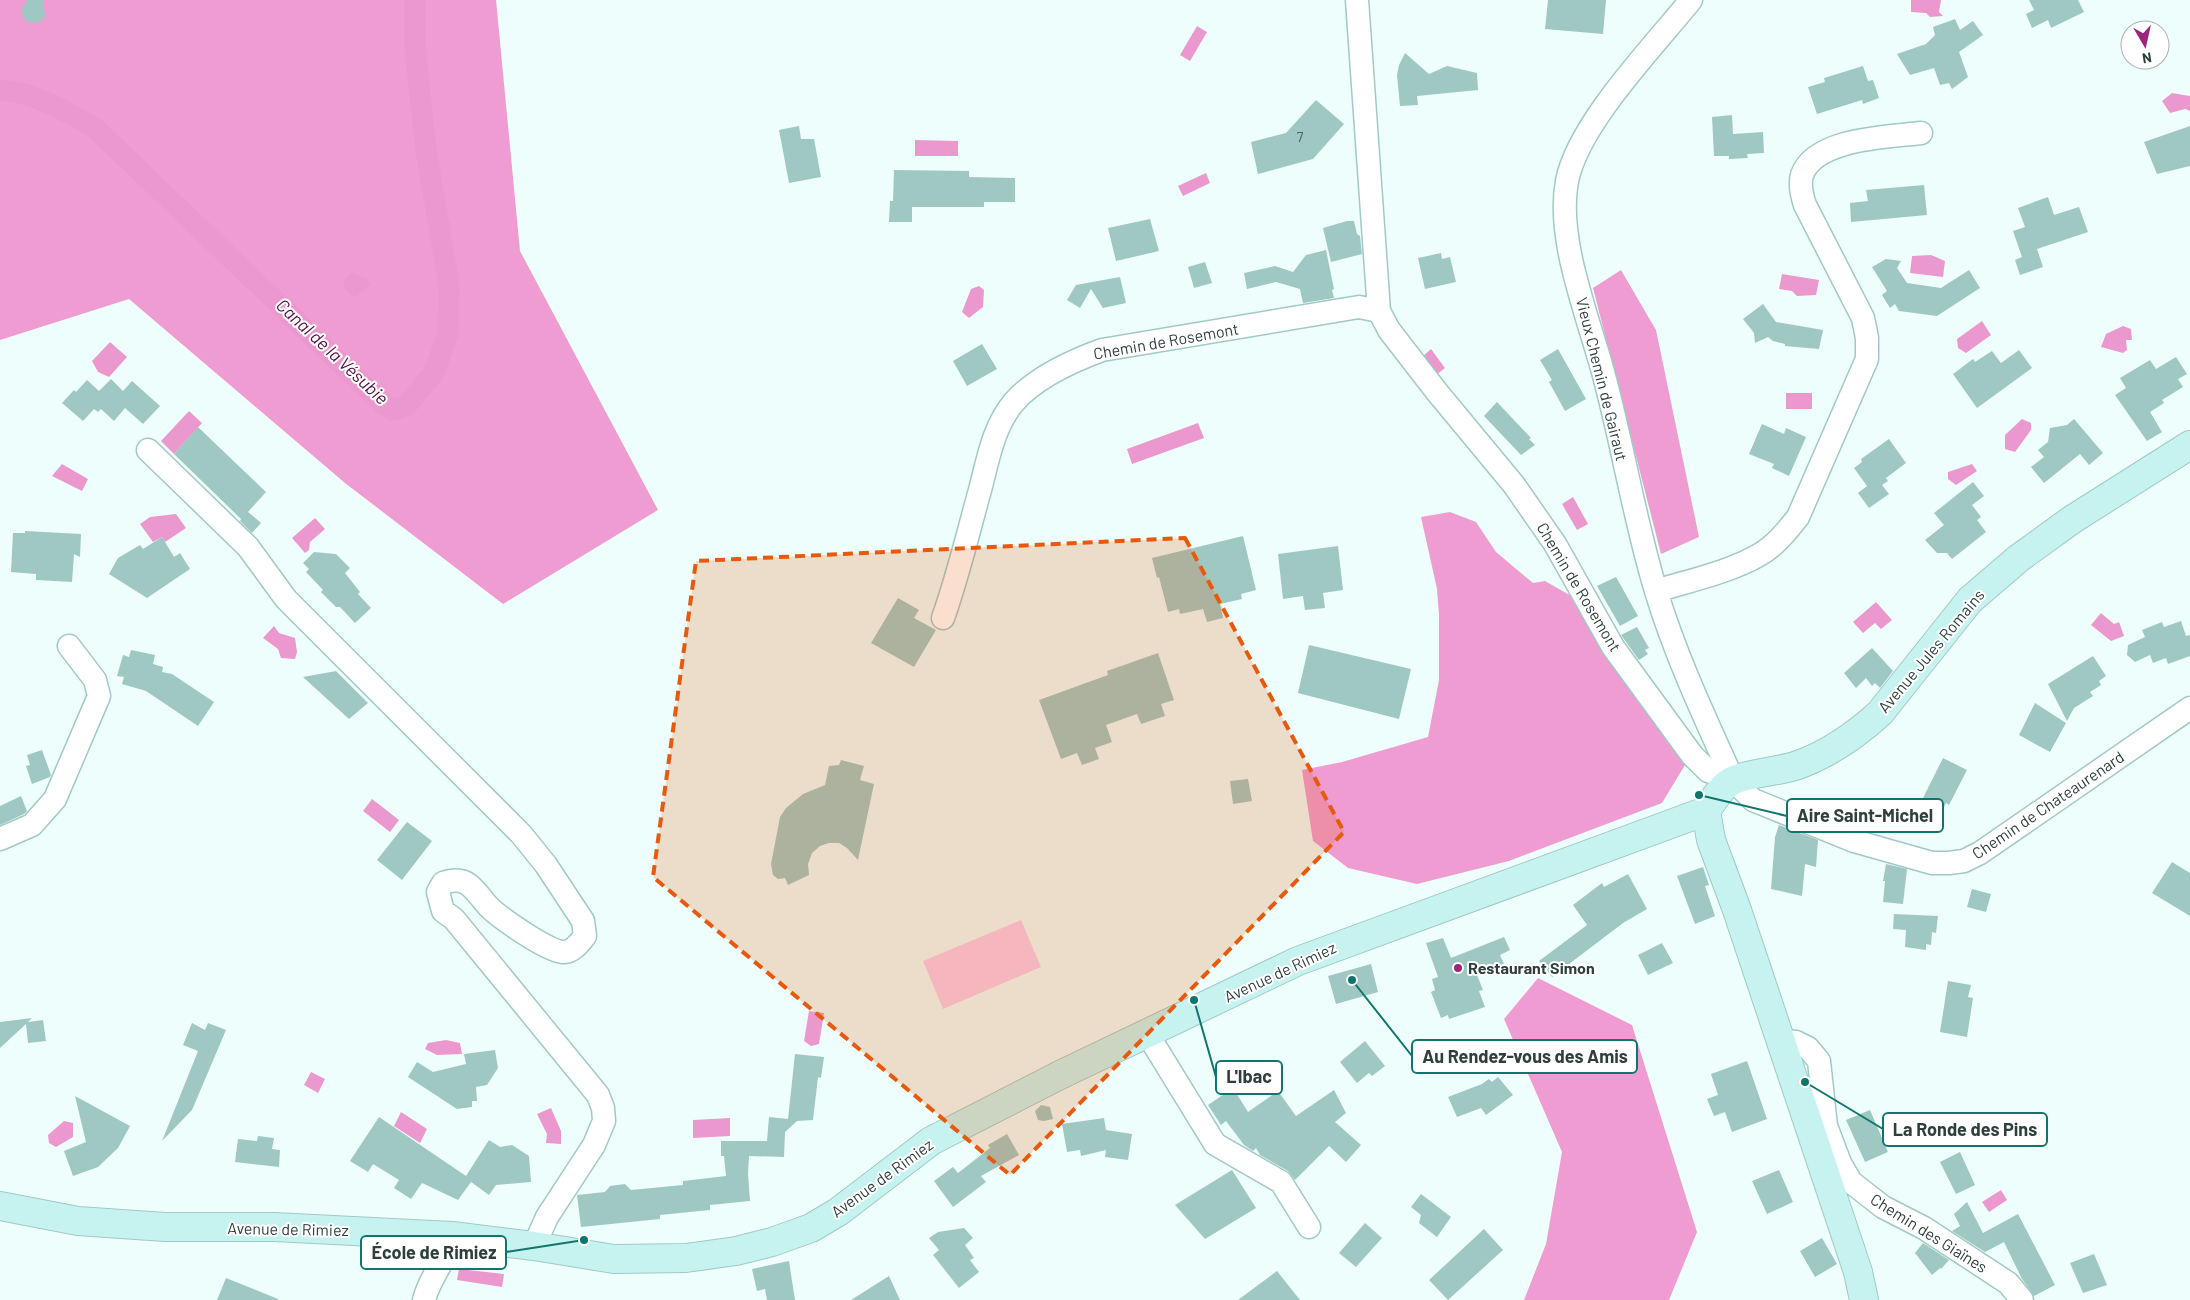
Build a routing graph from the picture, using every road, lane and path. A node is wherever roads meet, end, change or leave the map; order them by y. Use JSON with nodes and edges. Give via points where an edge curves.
{"nodes":[{"id":1,"x":1357,"y":0,"type":"edge"},
{"id":2,"x":1691,"y":0,"type":"edge"},
{"id":3,"x":1921,"y":133,"type":"dead end"},
{"id":4,"x":1379,"y":311,"type":"junction"},
{"id":5,"x":2190,"y":445,"type":"edge"},
{"id":6,"x":148,"y":450,"type":"dead end"},
{"id":7,"x":1656,"y":591,"type":"junction"},
{"id":8,"x":943,"y":618,"type":"dead end"},
{"id":9,"x":69,"y":646,"type":"dead end"},
{"id":10,"x":2190,"y":708,"type":"edge"},
{"id":11,"x":1733,"y":780,"type":"junction"},
{"id":12,"x":1706,"y":811,"type":"junction"},
{"id":13,"x":0,"y":840,"type":"edge"},
{"id":14,"x":1148,"y":1035,"type":"junction"},
{"id":15,"x":1781,"y":1041,"type":"junction"},
{"id":16,"x":0,"y":1206,"type":"edge"},
{"id":17,"x":1309,"y":1228,"type":"dead end"},
{"id":18,"x":452,"y":1236,"type":"junction"},
{"id":19,"x":534,"y":1246,"type":"junction"},
{"id":20,"x":424,"y":1300,"type":"edge"},
{"id":21,"x":1864,"y":1300,"type":"edge"},
{"id":22,"x":2022,"y":1300,"type":"edge"}],
"edges":[{"from":1,"to":4,"type":"street","name":"Chemin de Rosemont"},
{"from":2,"to":7,"type":"street","name":"Vieux Chemin de Gairaut","via":[[1612,97],[1576,154],[1567,182],[1566,212],[1573,268],[1604,375]]},
{"from":3,"to":7,"type":"street","via":[[1845,144],[1817,156],[1808,163],[1802,176],[1804,206],[1862,318],[1867,338],[1867,359],[1798,517],[1760,555]]},
{"from":4,"to":8,"type":"street","name":"Chemin de Rosemont","via":[[1359,307],[1102,350],[1042,379],[1014,402],[998,428]]},
{"from":4,"to":11,"type":"street","name":"Chemin de Rosemont","via":[[1389,330],[1437,392],[1514,485],[1555,544],[1613,647],[1692,755],[1708,771]]},
{"from":5,"to":11,"type":"street","name":"Avenue Jules Romains","via":[[2073,518],[1970,600],[1880,713],[1866,725],[1826,751],[1798,764]]},
{"from":6,"to":19,"type":"street","via":[[248,547],[286,599],[521,834],[583,921],[585,936],[576,947],[566,952],[552,950],[490,907],[478,891],[463,880],[452,879],[443,883],[438,892],[444,911],[454,919],[598,1095],[603,1108],[604,1121],[594,1145],[547,1217]]},
{"from":7,"to":11,"type":"street","name":"Vieux Chemin de Gairaut","via":[[1675,649]]},
{"from":9,"to":13,"type":"street","via":[[95,680],[99,696],[55,799],[32,825]]},
{"from":10,"to":11,"type":"street","name":"Chemin de Chateaurenard","via":[[1964,861],[1932,862],[1854,841],[1753,800]]},
{"from":11,"to":12,"type":"street","via":[[1717,794]]},
{"from":12,"to":14,"type":"street","name":"Avenue de Rimiez","via":[[1320,952]]},
{"from":12,"to":15,"type":"street","via":[[1711,840]]},
{"from":14,"to":17,"type":"street","via":[[1215,1144],[1281,1182]]},
{"from":14,"to":19,"type":"street","name":"Avenue de Rimiez","via":[[1060,1075],[931,1141],[838,1212],[811,1228],[772,1242],[712,1255],[652,1260],[614,1259]]},
{"from":15,"to":21,"type":"street","via":[[1858,1272]]},
{"from":15,"to":22,"type":"street","name":"Chemin des Giaïnes","via":[[1796,1042],[1808,1048],[1819,1061],[1826,1126],[1851,1182],[1883,1208],[1924,1228],[2008,1283]]},
{"from":16,"to":18,"type":"street","name":"Avenue de Rimiez","via":[[78,1221],[165,1227],[279,1227]]},
{"from":18,"to":19,"type":"street","name":"Avenue de Rimiez"},
{"from":18,"to":20,"type":"street"}]}
